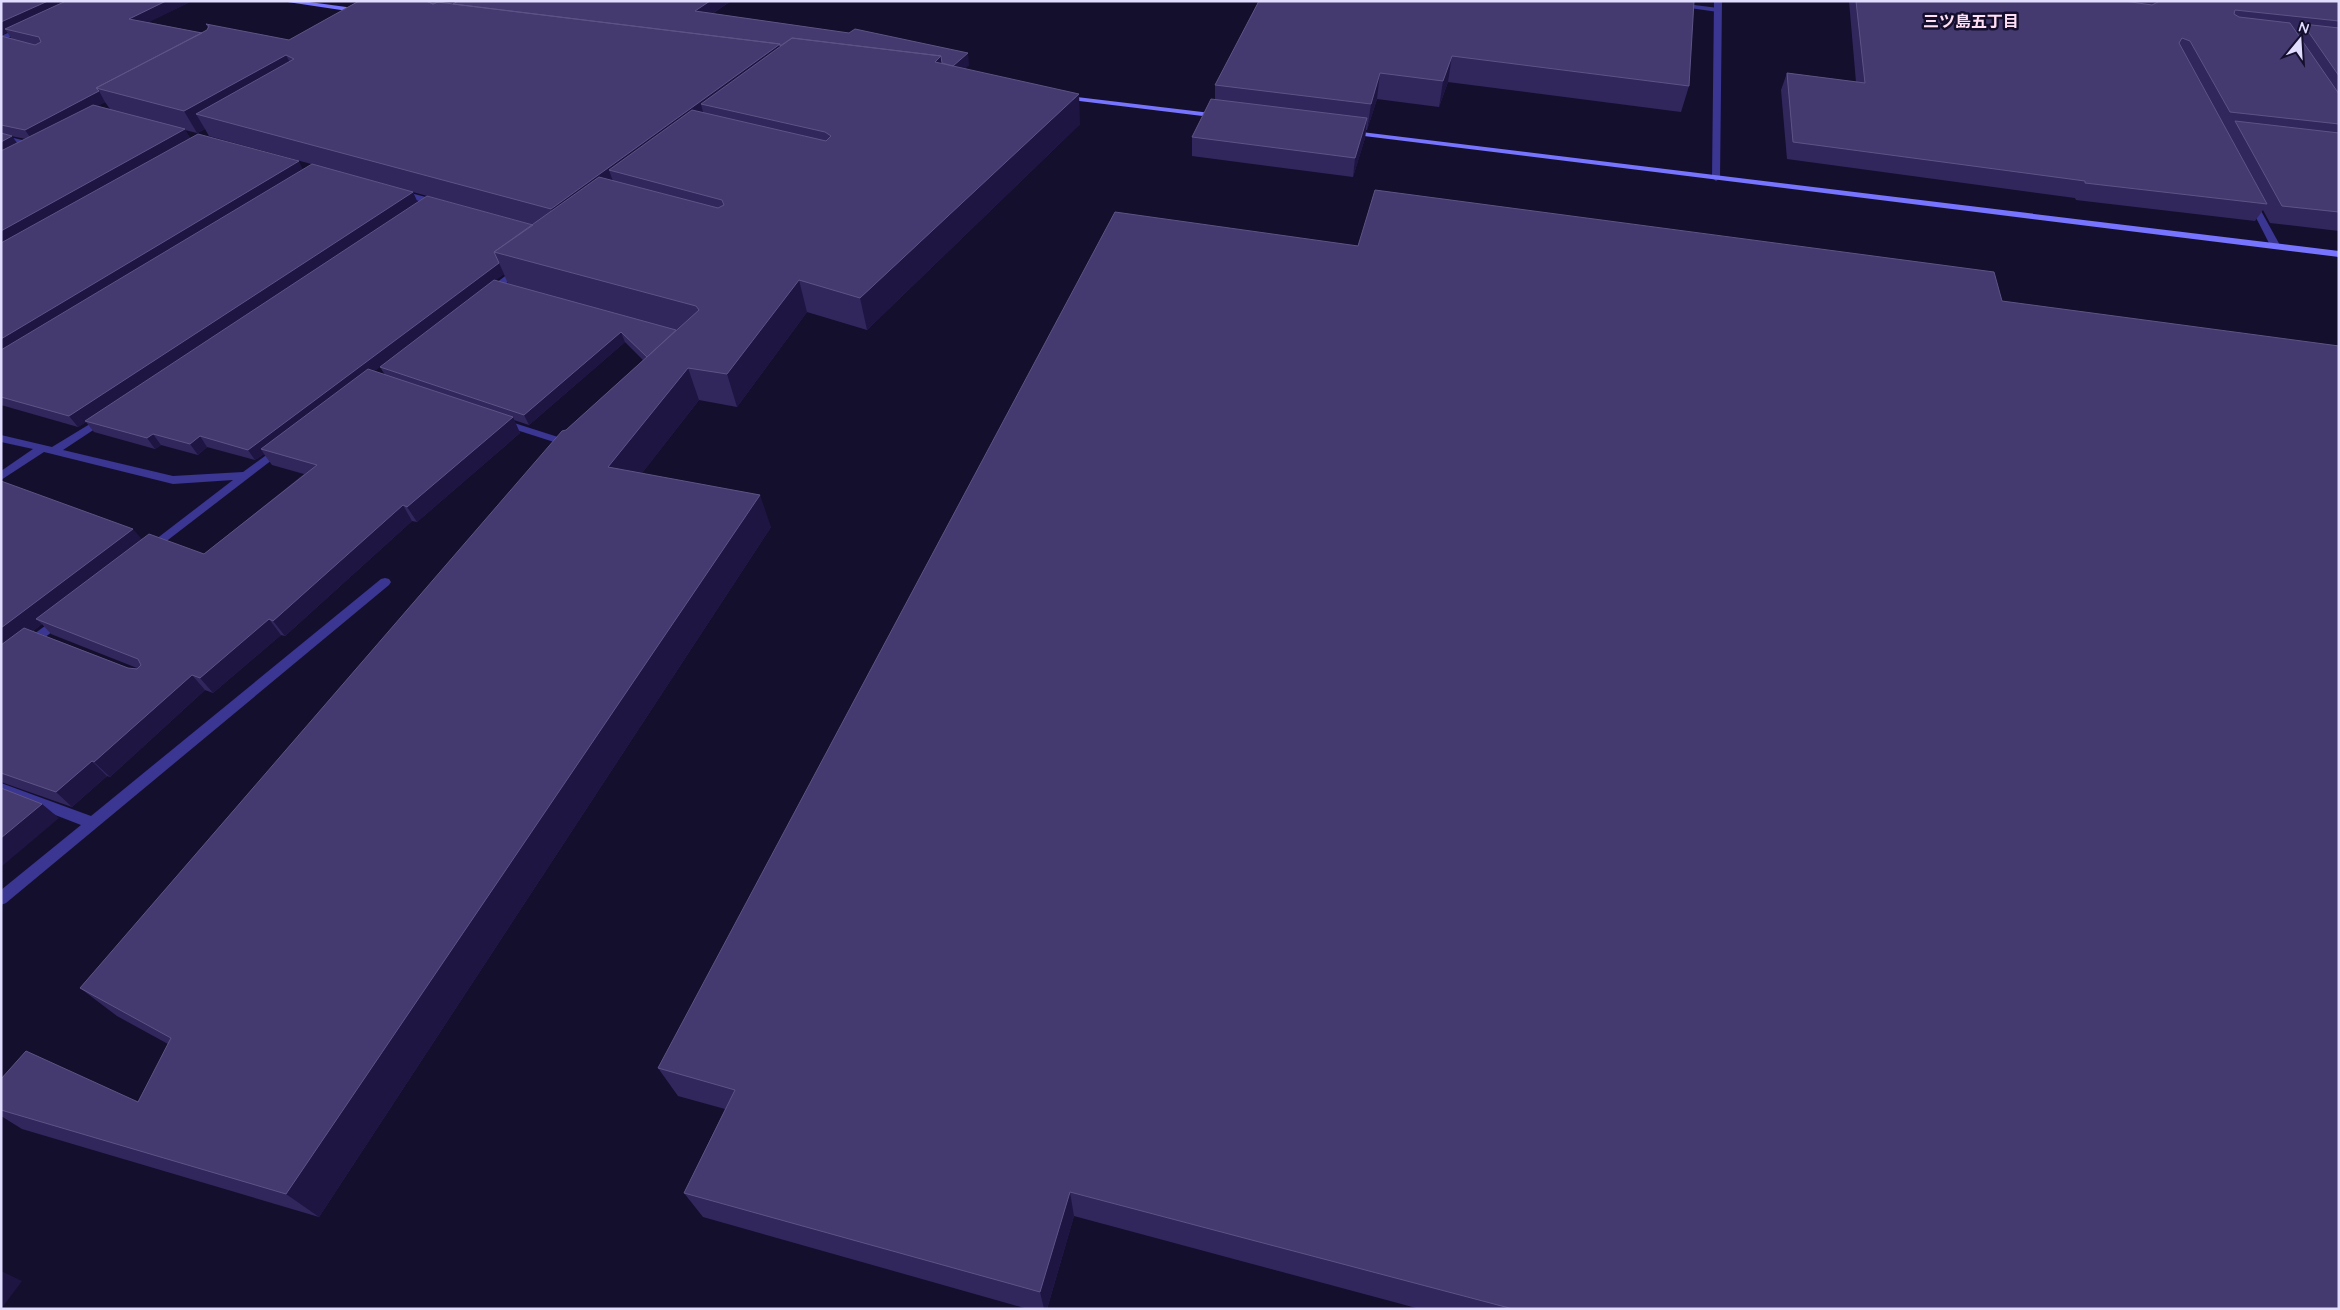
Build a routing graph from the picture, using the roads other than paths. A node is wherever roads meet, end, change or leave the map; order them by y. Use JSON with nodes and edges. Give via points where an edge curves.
{"nodes":[{"id":1,"x":284,"y":1,"type":"edge"},
{"id":2,"x":1643,"y":1,"type":"edge"},
{"id":3,"x":1718,"y":6,"type":"edge"},
{"id":4,"x":371,"y":12,"type":"edge"},
{"id":5,"x":36,"y":24,"type":"edge"},
{"id":6,"x":1,"y":39,"type":"edge"},
{"id":7,"x":18,"y":44,"type":"edge"},
{"id":8,"x":1054,"y":96,"type":"edge"},
{"id":9,"x":1232,"y":118,"type":"edge"},
{"id":10,"x":1340,"y":131,"type":"edge"},
{"id":11,"x":1,"y":137,"type":"edge"},
{"id":12,"x":40,"y":141,"type":"edge"},
{"id":13,"x":32,"y":145,"type":"junction"},
{"id":14,"x":16,"y":153,"type":"edge"},
{"id":15,"x":1716,"y":178,"type":"junction"},
{"id":16,"x":391,"y":190,"type":"edge"},
{"id":17,"x":2248,"y":194,"type":"edge"},
{"id":18,"x":448,"y":206,"type":"edge"},
{"id":19,"x":2276,"y":247,"type":"junction"},
{"id":20,"x":2339,"y":254,"type":"edge"},
{"id":21,"x":526,"y":264,"type":"edge"},
{"id":22,"x":482,"y":297,"type":"edge"},
{"id":23,"x":113,"y":412,"type":"edge"},
{"id":24,"x":488,"y":417,"type":"edge"},
{"id":25,"x":1,"y":438,"type":"edge"},
{"id":26,"x":554,"y":439,"type":"edge"},
{"id":27,"x":291,"y":442,"type":"edge"},
{"id":28,"x":42,"y":448,"type":"junction"},
{"id":29,"x":55,"y":450,"type":"junction"},
{"id":30,"x":1,"y":476,"type":"edge"},
{"id":31,"x":246,"y":476,"type":"junction"},
{"id":32,"x":138,"y":559,"type":"edge"},
{"id":33,"x":386,"y":582,"type":"dead end"},
{"id":34,"x":69,"y":613,"type":"edge"},
{"id":35,"x":38,"y":636,"type":"junction"},
{"id":36,"x":56,"y":643,"type":"edge"},
{"id":37,"x":1,"y":665,"type":"edge"},
{"id":38,"x":1,"y":788,"type":"edge"},
{"id":39,"x":93,"y":823,"type":"junction"},
{"id":40,"x":1,"y":899,"type":"edge"}],
"edges":[{"from":1,"to":4,"type":"street"},
{"from":2,"to":3,"type":"street"},
{"from":3,"to":15,"type":"street"},
{"from":5,"to":6,"type":"street"},
{"from":6,"to":7,"type":"street"},
{"from":8,"to":9,"type":"street"},
{"from":10,"to":15,"type":"street"},
{"from":11,"to":13,"type":"street"},
{"from":12,"to":13,"type":"street"},
{"from":13,"to":14,"type":"street"},
{"from":15,"to":19,"type":"street"},
{"from":16,"to":18,"type":"street","via":[[425,204]]},
{"from":17,"to":19,"type":"street"},
{"from":19,"to":20,"type":"street"},
{"from":21,"to":22,"type":"street","via":[[502,287]]},
{"from":23,"to":29,"type":"street"},
{"from":24,"to":26,"type":"street"},
{"from":25,"to":28,"type":"street"},
{"from":27,"to":31,"type":"street"},
{"from":28,"to":29,"type":"street"},
{"from":28,"to":30,"type":"street"},
{"from":29,"to":31,"type":"street","via":[[173,480]]},
{"from":31,"to":32,"type":"street"},
{"from":33,"to":39,"type":"street"},
{"from":34,"to":35,"type":"street"},
{"from":35,"to":36,"type":"street"},
{"from":35,"to":37,"type":"street"},
{"from":38,"to":39,"type":"street"},
{"from":39,"to":40,"type":"street"}]}
